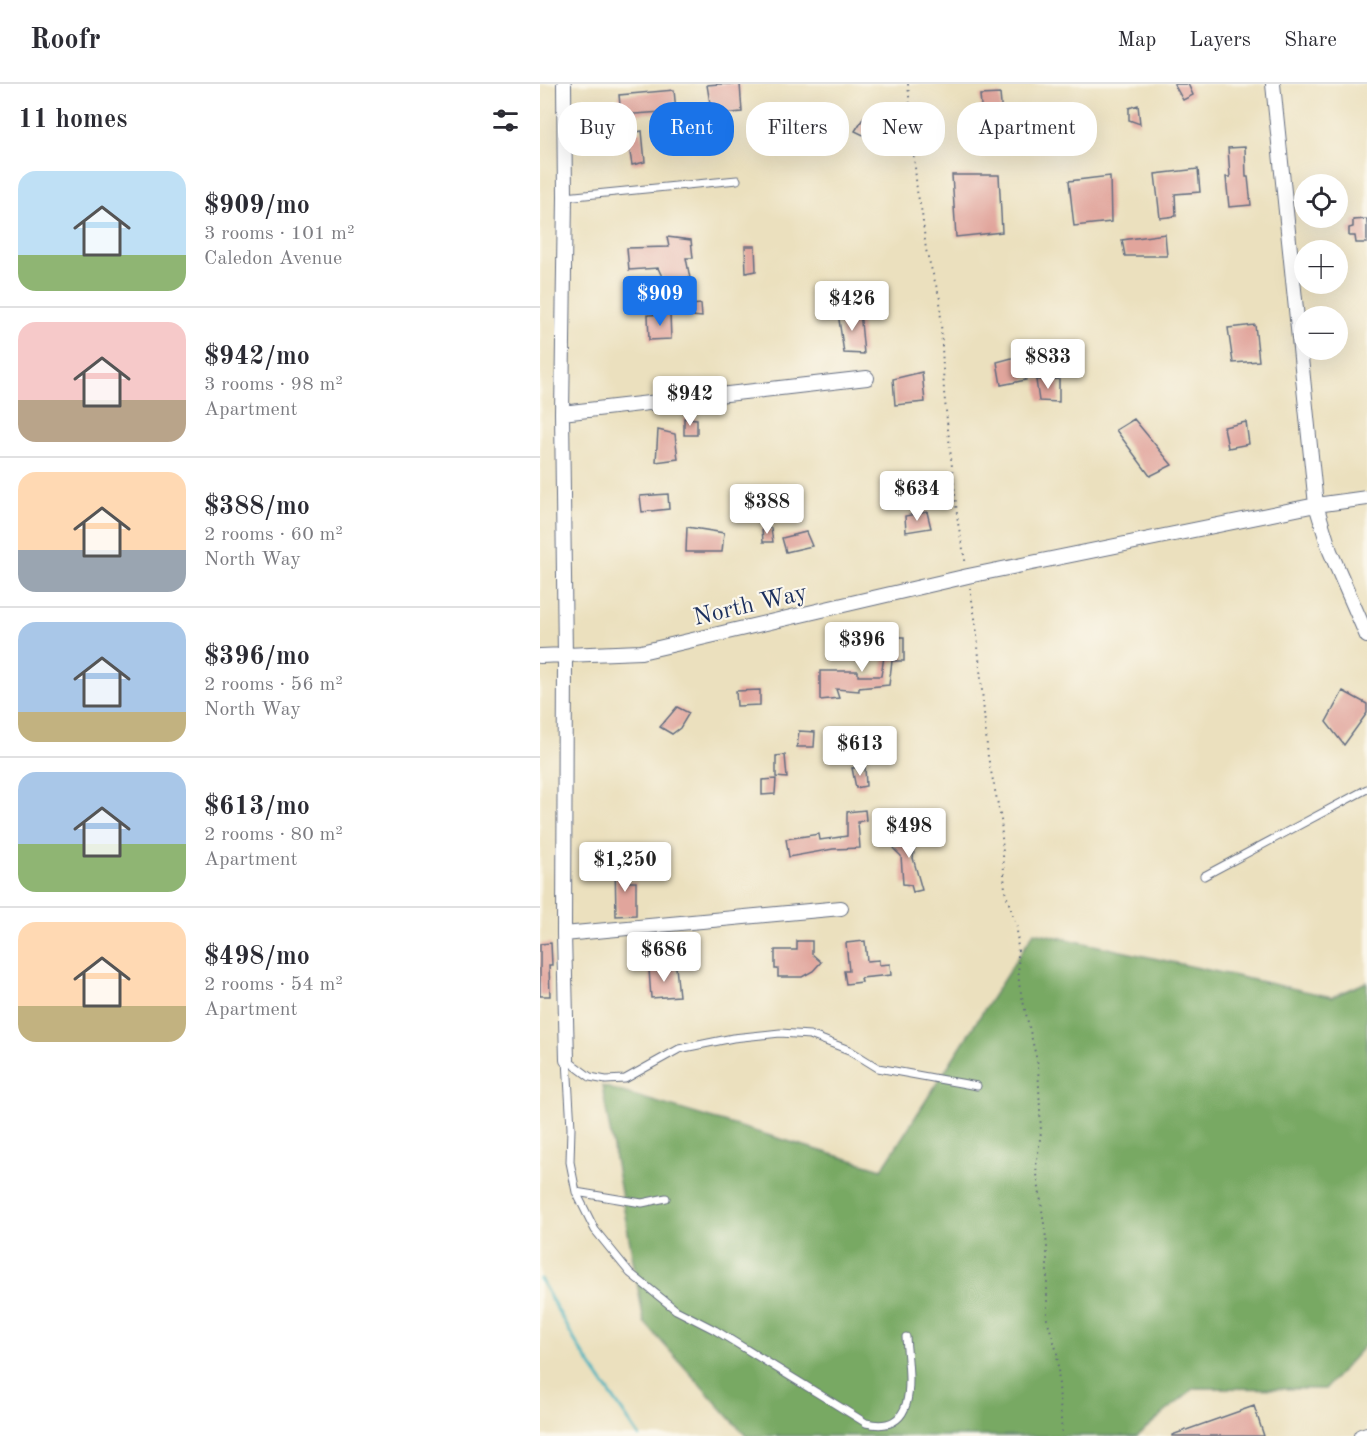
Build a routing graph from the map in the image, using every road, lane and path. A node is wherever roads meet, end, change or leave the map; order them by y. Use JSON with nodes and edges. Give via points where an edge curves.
{"nodes":[{"id":1,"x":564,"y":84,"type":"edge"},
{"id":2,"x":908,"y":84,"type":"edge"},
{"id":3,"x":1273,"y":84,"type":"edge"},
{"id":4,"x":737,"y":180,"type":"dead end"},
{"id":5,"x":565,"y":197,"type":"junction"},
{"id":6,"x":867,"y":378,"type":"dead end"},
{"id":7,"x":562,"y":413,"type":"junction"},
{"id":8,"x":1367,"y":498,"type":"edge"},
{"id":9,"x":1316,"y":506,"type":"junction"},
{"id":10,"x":968,"y":576,"type":"junction"},
{"id":11,"x":1367,"y":636,"type":"edge"},
{"id":12,"x":540,"y":656,"type":"edge"},
{"id":13,"x":565,"y":657,"type":"junction"},
{"id":14,"x":1367,"y":789,"type":"edge"},
{"id":15,"x":1204,"y":876,"type":"dead end"},
{"id":16,"x":841,"y":908,"type":"dead end"},
{"id":17,"x":564,"y":934,"type":"junction"},
{"id":18,"x":567,"y":1060,"type":"junction"},
{"id":19,"x":977,"y":1086,"type":"dead end"},
{"id":20,"x":576,"y":1192,"type":"junction"},
{"id":21,"x":666,"y":1198,"type":"dead end"},
{"id":22,"x":906,"y":1337,"type":"dead end"},
{"id":23,"x":1367,"y":1434,"type":"edge"},
{"id":24,"x":1062,"y":1436,"type":"edge"},
{"id":25,"x":1361,"y":1436,"type":"edge"}],
"edges":[{"from":1,"to":5,"type":"street"},
{"from":2,"to":10,"type":"path","via":[[917,191],[926,250],[940,299],[944,392],[958,523]]},
{"from":3,"to":9,"type":"street"},
{"from":4,"to":5,"type":"lane"},
{"from":5,"to":7,"type":"street"},
{"from":6,"to":7,"type":"street"},
{"from":7,"to":13,"type":"street"},
{"from":8,"to":9,"type":"street","name":"North Way"},
{"from":9,"to":10,"type":"street","name":"North Way"},
{"from":9,"to":11,"type":"street","via":[[1330,551]]},
{"from":10,"to":13,"type":"street","name":"North Way","via":[[641,652]]},
{"from":10,"to":24,"type":"path","via":[[988,757],[1001,819],[1005,891],[1017,928],[1019,984],[1038,1065],[1041,1132],[1036,1167],[1047,1245],[1047,1319],[1057,1352]]},
{"from":12,"to":13,"type":"street","name":"North Way"},
{"from":13,"to":17,"type":"street"},
{"from":14,"to":15,"type":"lane"},
{"from":16,"to":17,"type":"street"},
{"from":17,"to":18,"type":"street"},
{"from":18,"to":19,"type":"lane","via":[[590,1077],[625,1079],[679,1049],[780,1033],[810,1035],[849,1050],[878,1068]]},
{"from":18,"to":20,"type":"lane","via":[[570,1162]]},
{"from":20,"to":21,"type":"lane","via":[[642,1203]]},
{"from":20,"to":22,"type":"lane","via":[[595,1230],[630,1274],[676,1310],[866,1423],[887,1426],[901,1417],[909,1399]]},
{"from":23,"to":25,"type":"street"}]}
